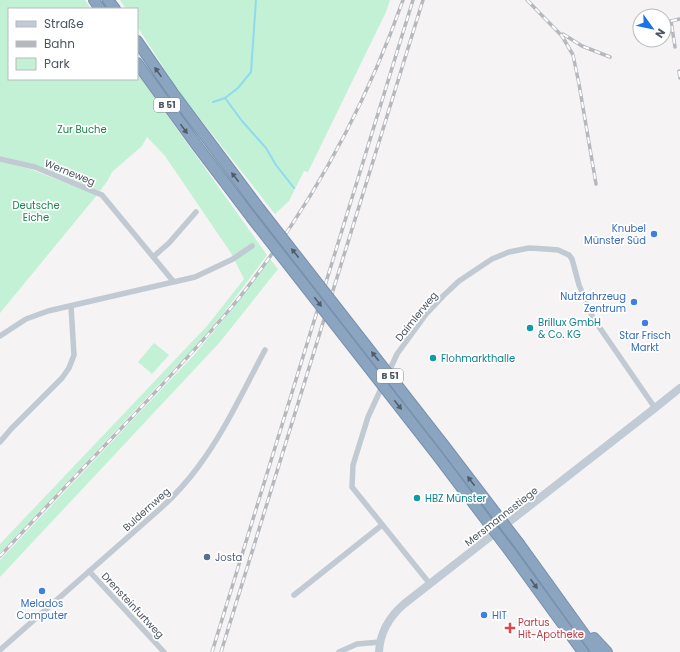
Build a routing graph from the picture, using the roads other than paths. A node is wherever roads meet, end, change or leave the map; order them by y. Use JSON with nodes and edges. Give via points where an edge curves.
{"nodes":[{"id":1,"x":108,"y":0,"type":"edge"},
{"id":2,"x":114,"y":8,"type":"edge"},
{"id":3,"x":138,"y":42,"type":"edge"},
{"id":4,"x":138,"y":64,"type":"edge"},
{"id":5,"x":0,"y":159,"type":"edge"},
{"id":6,"x":196,"y":212,"type":"dead end"},
{"id":7,"x":252,"y":246,"type":"dead end"},
{"id":8,"x":153,"y":257,"type":"junction"},
{"id":9,"x":173,"y":281,"type":"junction"},
{"id":10,"x":71,"y":306,"type":"junction"},
{"id":11,"x":0,"y":336,"type":"edge"},
{"id":12,"x":266,"y":350,"type":"dead end"},
{"id":13,"x":680,"y":388,"type":"edge"},
{"id":14,"x":655,"y":408,"type":"junction"},
{"id":15,"x":0,"y":442,"type":"edge"},
{"id":16,"x":382,"y":525,"type":"junction"},
{"id":17,"x":89,"y":571,"type":"junction"},
{"id":18,"x":430,"y":584,"type":"junction"},
{"id":19,"x":294,"y":595,"type":"dead end"},
{"id":20,"x":563,"y":604,"type":"junction"},
{"id":21,"x":380,"y":642,"type":"junction"},
{"id":22,"x":0,"y":650,"type":"edge"},
{"id":23,"x":164,"y":652,"type":"edge"},
{"id":24,"x":338,"y":652,"type":"edge"},
{"id":25,"x":379,"y":652,"type":"edge"},
{"id":26,"x":583,"y":652,"type":"edge"},
{"id":27,"x":597,"y":652,"type":"edge"},
{"id":28,"x":607,"y":652,"type":"edge"}],
"edges":[{"from":1,"to":2,"type":"highway"},
{"from":20,"to":3,"type":"highway","number":"B 51","one_way":true,"bridge":true,"via":[[437,435],[259,208],[173,94]]},
{"from":4,"to":26,"type":"highway","number":"B 51","one_way":true,"bridge":true,"via":[[251,217],[437,454]]},
{"from":5,"to":8,"type":"street","name":"Werneweg","via":[[35,167],[102,195]]},
{"from":6,"to":8,"type":"street"},
{"from":7,"to":9,"type":"street","via":[[233,259],[195,277]]},
{"from":8,"to":9,"type":"street","name":"Werneweg"},
{"from":9,"to":10,"type":"street"},
{"from":10,"to":11,"type":"street","via":[[26,319]]},
{"from":10,"to":15,"type":"street","via":[[74,355],[69,368]]},
{"from":12,"to":17,"type":"street","name":"Buldernweg","via":[[216,440],[193,474],[175,495]]},
{"from":13,"to":14,"type":"street","name":"Mersmannsstiege"},
{"from":14,"to":16,"type":"street","name":"Daimlerweg","via":[[593,318],[569,255],[558,250],[529,248],[509,252],[459,281],[423,318],[397,354],[368,417],[353,465],[352,487]]},
{"from":14,"to":18,"type":"street","name":"Mersmannsstiege"},
{"from":16,"to":18,"type":"street","name":"Daimlerweg"},
{"from":16,"to":19,"type":"street"},
{"from":17,"to":22,"type":"street","name":"Buldernweg"},
{"from":17,"to":23,"type":"street","name":"Drensteinfurtweg"},
{"from":18,"to":21,"type":"street","name":"Mersmannsstiege","via":[[394,614],[384,629]]},
{"from":20,"to":27,"type":"highway","number":"B 51"},
{"from":20,"to":28,"type":"highway","number":"B 51"},
{"from":21,"to":24,"type":"street","via":[[357,644]]},
{"from":21,"to":25,"type":"street","name":"Mersmannsstiege"}]}
